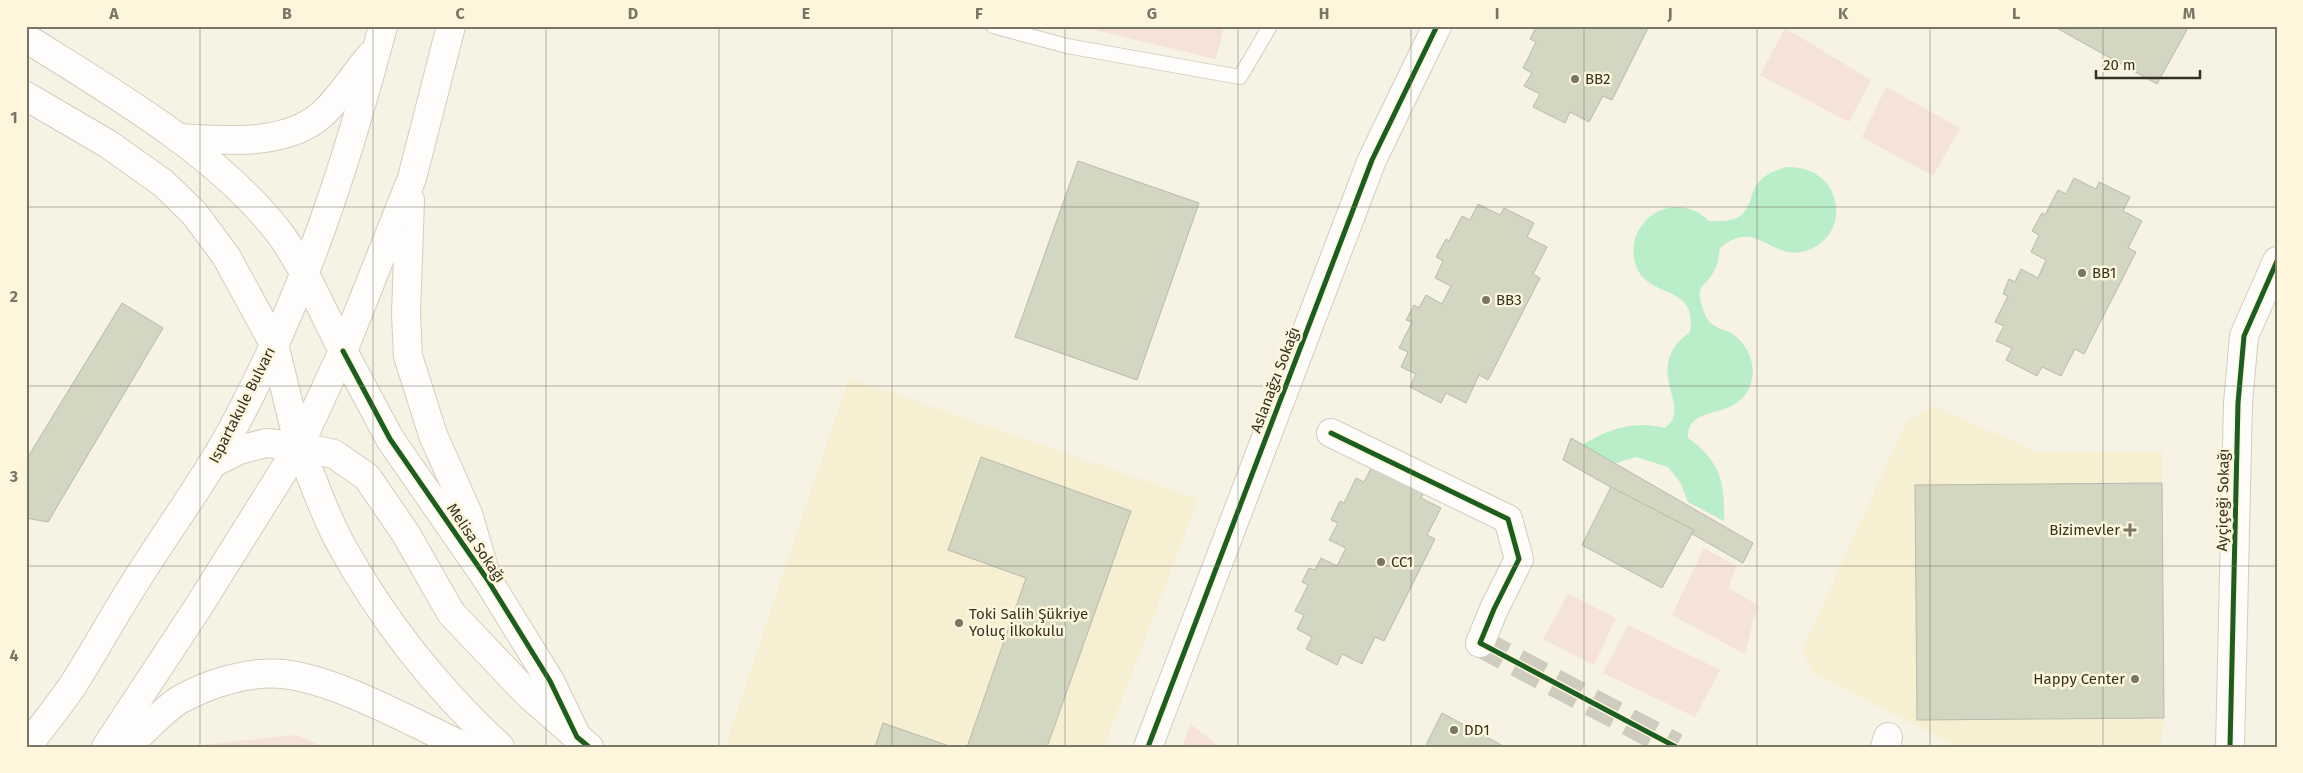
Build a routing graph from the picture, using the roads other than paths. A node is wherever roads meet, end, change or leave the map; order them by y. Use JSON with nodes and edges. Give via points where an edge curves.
{"nodes":[{"id":1,"x":451,"y":26,"type":"edge"},
{"id":2,"x":993,"y":26,"type":"edge"},
{"id":3,"x":1270,"y":26,"type":"edge"},
{"id":4,"x":1436,"y":26,"type":"edge"},
{"id":5,"x":381,"y":36,"type":"edge"},
{"id":6,"x":26,"y":38,"type":"edge"},
{"id":7,"x":26,"y":96,"type":"edge"},
{"id":8,"x":178,"y":138,"type":"junction"},
{"id":9,"x":412,"y":178,"type":"junction"},
{"id":10,"x":2277,"y":261,"type":"edge"},
{"id":11,"x":304,"y":272,"type":"junction"},
{"id":12,"x":274,"y":344,"type":"junction"},
{"id":13,"x":343,"y":351,"type":"junction"},
{"id":14,"x":1331,"y":433,"type":"dead end"},
{"id":15,"x":299,"y":446,"type":"junction"},
{"id":16,"x":213,"y":463,"type":"junction"},
{"id":17,"x":487,"y":579,"type":"junction"},
{"id":18,"x":1480,"y":643,"type":"dead end"},
{"id":19,"x":583,"y":742,"type":"edge"},
{"id":20,"x":27,"y":747,"type":"edge"},
{"id":21,"x":106,"y":747,"type":"edge"},
{"id":22,"x":127,"y":747,"type":"edge"},
{"id":23,"x":465,"y":747,"type":"edge"},
{"id":24,"x":500,"y":747,"type":"edge"},
{"id":25,"x":1148,"y":747,"type":"edge"},
{"id":26,"x":2230,"y":747,"type":"edge"}],
"edges":[{"from":1,"to":9,"type":"main road"},
{"from":2,"to":3,"type":"lane","via":[[1067,46],[1240,77]]},
{"from":4,"to":25,"type":"main road","name":"Aslanağzı Sokağı","via":[[1372,160]]},
{"from":5,"to":8,"type":"main road","via":[[320,116],[293,131],[250,140]]},
{"from":5,"to":11,"type":"main road","name":"Ispartakule Bulvarı","via":[[340,177]]},
{"from":6,"to":8,"type":"main road","name":"Melisa Sokağı"},
{"from":7,"to":12,"type":"main road","via":[[108,144],[163,183],[194,214],[226,256]]},
{"from":8,"to":11,"type":"main road","name":"Melisa Sokağı","via":[[237,185],[278,230]]},
{"from":9,"to":13,"type":"main road"},
{"from":9,"to":17,"type":"main road","via":[[407,263],[408,356],[433,435],[468,514]]},
{"from":10,"to":26,"type":"main road","name":"Ayçiçeği Sokağı","via":[[2244,336],[2238,403]]},
{"from":11,"to":12,"type":"main road","name":"Ispartakule Bulvarı"},
{"from":11,"to":13,"type":"main road","name":"Melisa Sokağı"},
{"from":12,"to":15,"type":"main road"},
{"from":12,"to":16,"type":"main road","name":"Ispartakule Bulvarı"},
{"from":13,"to":15,"type":"main road"},
{"from":13,"to":17,"type":"main road","name":"Melisa Sokağı","via":[[390,439]]},
{"from":14,"to":18,"type":"main road","via":[[1508,519],[1519,559]]},
{"from":15,"to":16,"type":"main road","via":[[266,443],[239,450]]},
{"from":15,"to":19,"type":"main road","via":[[334,454],[367,477],[406,534],[451,613],[528,694]]},
{"from":15,"to":21,"type":"main road"},
{"from":15,"to":24,"type":"main road","via":[[338,539],[395,632]]},
{"from":16,"to":20,"type":"main road","name":"Ispartakule Bulvarı","via":[[72,687]]},
{"from":17,"to":19,"type":"main road","name":"Melisa Sokağı","via":[[550,681]]},
{"from":22,"to":23,"type":"main road","via":[[179,699],[236,677],[274,674],[320,682]]}]}
